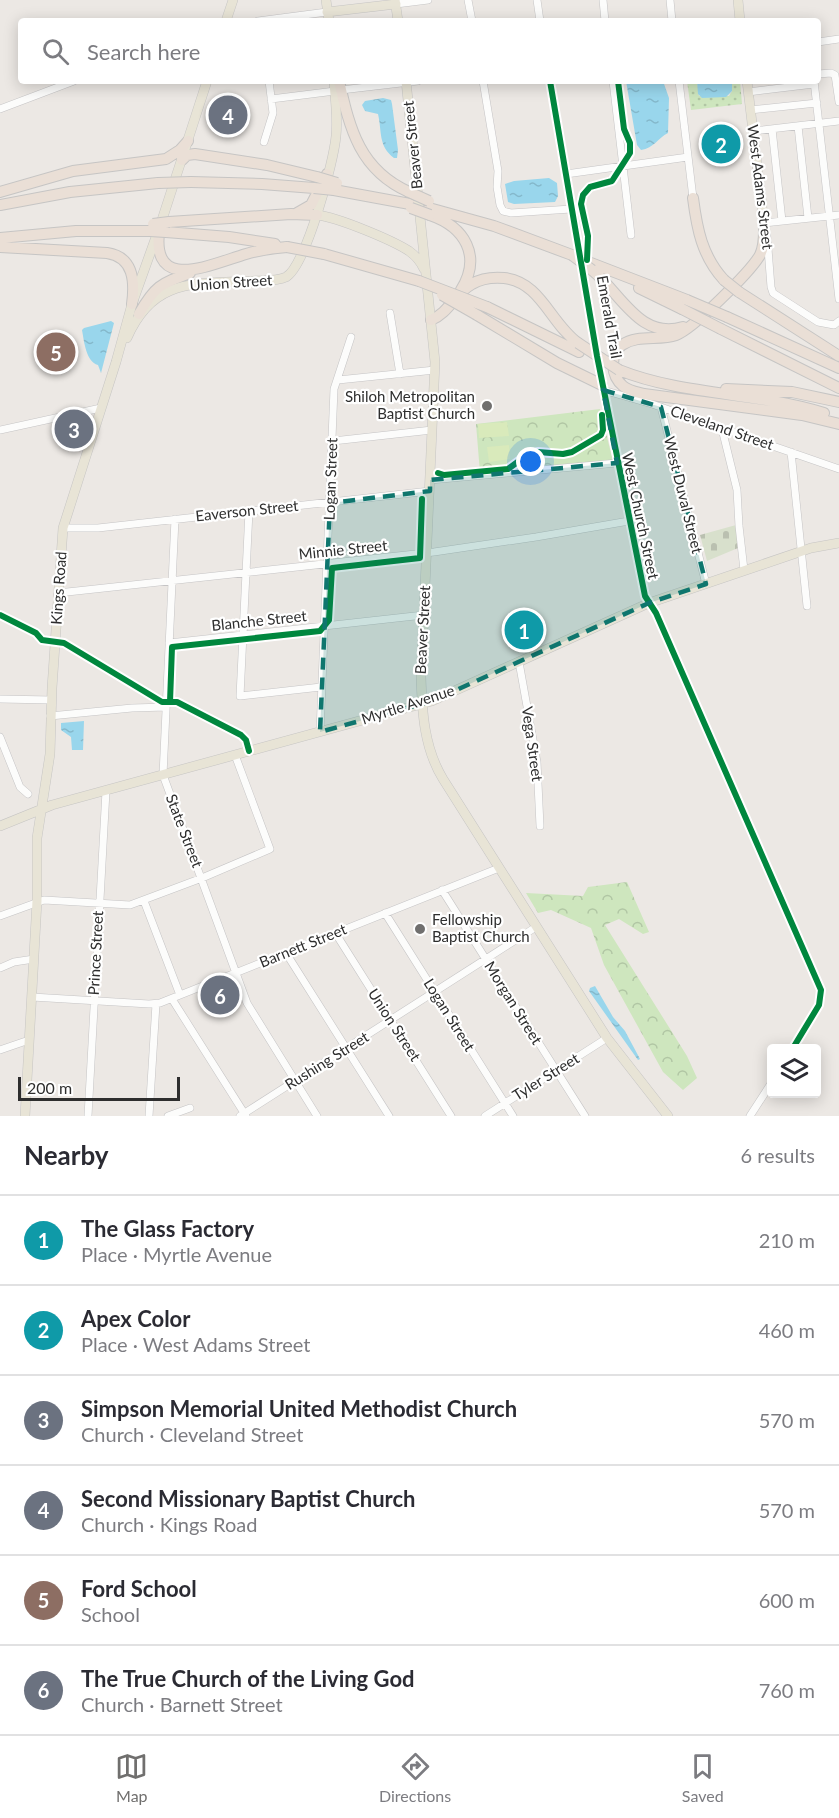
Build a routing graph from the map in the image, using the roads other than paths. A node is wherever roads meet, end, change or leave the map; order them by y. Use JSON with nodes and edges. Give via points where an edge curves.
{"nodes":[{"id":1,"x":233,"y":0,"type":"edge"},
{"id":2,"x":326,"y":0,"type":"edge"},
{"id":3,"x":428,"y":0,"type":"edge"},
{"id":4,"x":468,"y":0,"type":"edge"},
{"id":5,"x":537,"y":0,"type":"edge"},
{"id":6,"x":603,"y":0,"type":"edge"},
{"id":7,"x":670,"y":0,"type":"edge"},
{"id":8,"x":738,"y":0,"type":"edge"},
{"id":9,"x":396,"y":2,"type":"edge"},
{"id":10,"x":328,"y":17,"type":"edge"},
{"id":11,"x":227,"y":18,"type":"edge"},
{"id":12,"x":311,"y":18,"type":"edge"},
{"id":13,"x":398,"y":18,"type":"edge"},
{"id":14,"x":471,"y":18,"type":"edge"},
{"id":15,"x":540,"y":18,"type":"edge"},
{"id":16,"x":606,"y":18,"type":"edge"},
{"id":17,"x":672,"y":18,"type":"edge"},
{"id":18,"x":740,"y":18,"type":"edge"},
{"id":19,"x":839,"y":39,"type":"edge"},
{"id":20,"x":821,"y":42,"type":"edge"},
{"id":21,"x":821,"y":74,"type":"edge"},
{"id":22,"x":66,"y":84,"type":"edge"},
{"id":23,"x":206,"y":84,"type":"edge"},
{"id":24,"x":270,"y":84,"type":"edge"},
{"id":25,"x":372,"y":84,"type":"edge"},
{"id":26,"x":406,"y":84,"type":"edge"},
{"id":27,"x":484,"y":84,"type":"edge"},
{"id":28,"x":551,"y":84,"type":"edge"},
{"id":29,"x":612,"y":84,"type":"edge"},
{"id":30,"x":679,"y":84,"type":"edge"},
{"id":31,"x":747,"y":84,"type":"edge"},
{"id":32,"x":801,"y":84,"type":"edge"},
{"id":33,"x":814,"y":84,"type":"edge"},
{"id":34,"x":337,"y":86,"type":"edge"},
{"id":35,"x":748,"y":92,"type":"junction"},
{"id":36,"x":272,"y":99,"type":"junction"},
{"id":37,"x":839,"y":102,"type":"edge"},
{"id":38,"x":817,"y":103,"type":"junction"},
{"id":39,"x":0,"y":109,"type":"edge"},
{"id":40,"x":750,"y":110,"type":"junction"},
{"id":41,"x":839,"y":121,"type":"edge"},
{"id":42,"x":819,"y":124,"type":"junction"},
{"id":43,"x":798,"y":126,"type":"junction"},
{"id":44,"x":772,"y":129,"type":"junction"},
{"id":45,"x":753,"y":131,"type":"junction"},
{"id":46,"x":188,"y":141,"type":"junction"},
{"id":47,"x":264,"y":142,"type":"dead end"},
{"id":48,"x":688,"y":157,"type":"junction"},
{"id":49,"x":182,"y":160,"type":"junction"},
{"id":50,"x":622,"y":166,"type":"junction"},
{"id":51,"x":566,"y":174,"type":"junction"},
{"id":52,"x":320,"y":180,"type":"junction"},
{"id":53,"x":335,"y":187,"type":"junction"},
{"id":54,"x":0,"y":192,"type":"edge"},
{"id":55,"x":693,"y":198,"type":"joint"},
{"id":56,"x":0,"y":205,"type":"edge"},
{"id":57,"x":410,"y":206,"type":"junction"},
{"id":58,"x":429,"y":208,"type":"junction"},
{"id":59,"x":571,"y":208,"type":"junction"},
{"id":60,"x":291,"y":214,"type":"junction"},
{"id":61,"x":839,"y":214,"type":"edge"},
{"id":62,"x":317,"y":215,"type":"junction"},
{"id":63,"x":830,"y":216,"type":"junction"},
{"id":64,"x":808,"y":218,"type":"junction"},
{"id":65,"x":782,"y":221,"type":"junction"},
{"id":66,"x":764,"y":223,"type":"junction"},
{"id":67,"x":160,"y":227,"type":"junction"},
{"id":68,"x":631,"y":235,"type":"dead end"},
{"id":69,"x":0,"y":238,"type":"edge"},
{"id":70,"x":0,"y":247,"type":"edge"},
{"id":71,"x":287,"y":247,"type":"junction"},
{"id":72,"x":592,"y":267,"type":"junction"},
{"id":73,"x":202,"y":269,"type":"junction"},
{"id":74,"x":423,"y":279,"type":"junction"},
{"id":75,"x":839,"y":299,"type":"edge"},
{"id":76,"x":454,"y":300,"type":"junction"},
{"id":77,"x":132,"y":304,"type":"junction"},
{"id":78,"x":684,"y":305,"type":"junction"},
{"id":79,"x":139,"y":314,"type":"junction"},
{"id":80,"x":390,"y":314,"type":"dead end"},
{"id":81,"x":704,"y":315,"type":"junction"},
{"id":82,"x":431,"y":320,"type":"junction"},
{"id":83,"x":838,"y":322,"type":"edge"},
{"id":84,"x":351,"y":337,"type":"dead end"},
{"id":85,"x":578,"y":347,"type":"junction"},
{"id":86,"x":839,"y":356,"type":"edge"},
{"id":87,"x":116,"y":362,"type":"junction"},
{"id":88,"x":839,"y":368,"type":"edge"},
{"id":89,"x":435,"y":370,"type":"junction"},
{"id":90,"x":400,"y":374,"type":"junction"},
{"id":91,"x":338,"y":380,"type":"junction"},
{"id":92,"x":684,"y":387,"type":"junction"},
{"id":93,"x":603,"y":388,"type":"junction"},
{"id":94,"x":839,"y":388,"type":"edge"},
{"id":95,"x":839,"y":402,"type":"edge"},
{"id":96,"x":661,"y":407,"type":"junction"},
{"id":97,"x":101,"y":408,"type":"junction"},
{"id":98,"x":839,"y":418,"type":"edge"},
{"id":99,"x":839,"y":423,"type":"edge"},
{"id":100,"x":432,"y":429,"type":"junction"},
{"id":101,"x":722,"y":429,"type":"junction"},
{"id":102,"x":0,"y":430,"type":"edge"},
{"id":103,"x":333,"y":441,"type":"junction"},
{"id":104,"x":790,"y":452,"type":"junction"},
{"id":105,"x":617,"y":463,"type":"junction"},
{"id":106,"x":839,"y":469,"type":"edge"},
{"id":107,"x":430,"y":480,"type":"junction"},
{"id":108,"x":430,"y":491,"type":"junction"},
{"id":109,"x":330,"y":502,"type":"junction"},
{"id":110,"x":249,"y":511,"type":"junction"},
{"id":111,"x":175,"y":519,"type":"junction"},
{"id":112,"x":629,"y":521,"type":"junction"},
{"id":113,"x":63,"y":528,"type":"junction"},
{"id":114,"x":839,"y":543,"type":"edge"},
{"id":115,"x":802,"y":551,"type":"junction"},
{"id":116,"x":427,"y":553,"type":"junction"},
{"id":117,"x":327,"y":563,"type":"junction"},
{"id":118,"x":744,"y":570,"type":"junction"},
{"id":119,"x":246,"y":573,"type":"junction"},
{"id":120,"x":172,"y":580,"type":"junction"},
{"id":121,"x":706,"y":584,"type":"junction"},
{"id":122,"x":58,"y":593,"type":"junction"},
{"id":123,"x":649,"y":603,"type":"junction"},
{"id":124,"x":807,"y":606,"type":"dead end"},
{"id":125,"x":424,"y":615,"type":"junction"},
{"id":126,"x":324,"y":626,"type":"junction"},
{"id":127,"x":243,"y":635,"type":"junction"},
{"id":128,"x":169,"y":643,"type":"junction"},
{"id":129,"x":519,"y":662,"type":"junction"},
{"id":130,"x":321,"y":687,"type":"junction"},
{"id":131,"x":0,"y":699,"type":"edge"},
{"id":132,"x":51,"y":700,"type":"junction"},
{"id":133,"x":421,"y":704,"type":"junction"},
{"id":134,"x":166,"y":707,"type":"junction"},
{"id":135,"x":50,"y":716,"type":"junction"},
{"id":136,"x":320,"y":732,"type":"junction"},
{"id":137,"x":0,"y":737,"type":"edge"},
{"id":138,"x":235,"y":755,"type":"junction"},
{"id":139,"x":163,"y":775,"type":"junction"},
{"id":140,"x":106,"y":791,"type":"junction"},
{"id":141,"x":28,"y":794,"type":"dead end"},
{"id":142,"x":41,"y":809,"type":"junction"},
{"id":143,"x":0,"y":826,"type":"edge"},
{"id":144,"x":540,"y":826,"type":"dead end"},
{"id":145,"x":499,"y":868,"type":"junction"},
{"id":146,"x":202,"y":878,"type":"junction"},
{"id":147,"x":441,"y":890,"type":"junction"},
{"id":148,"x":37,"y":901,"type":"junction"},
{"id":149,"x":144,"y":901,"type":"junction"},
{"id":150,"x":99,"y":904,"type":"junction"},
{"id":151,"x":385,"y":914,"type":"junction"},
{"id":152,"x":0,"y":916,"type":"edge"},
{"id":153,"x":536,"y":927,"type":"junction"},
{"id":154,"x":336,"y":934,"type":"junction"},
{"id":155,"x":286,"y":953,"type":"junction"},
{"id":156,"x":34,"y":959,"type":"junction"},
{"id":157,"x":486,"y":961,"type":"junction"},
{"id":158,"x":0,"y":968,"type":"edge"},
{"id":159,"x":237,"y":973,"type":"junction"},
{"id":160,"x":435,"y":993,"type":"junction"},
{"id":161,"x":32,"y":997,"type":"junction"},
{"id":162,"x":176,"y":997,"type":"junction"},
{"id":163,"x":94,"y":1000,"type":"junction"},
{"id":164,"x":156,"y":1004,"type":"junction"},
{"id":165,"x":390,"y":1020,"type":"junction"},
{"id":166,"x":607,"y":1038,"type":"junction"},
{"id":167,"x":29,"y":1040,"type":"junction"},
{"id":168,"x":795,"y":1044,"type":"edge"},
{"id":169,"x":347,"y":1049,"type":"junction"},
{"id":170,"x":0,"y":1050,"type":"edge"},
{"id":171,"x":556,"y":1071,"type":"junction"},
{"id":172,"x":295,"y":1081,"type":"junction"},
{"id":173,"x":767,"y":1088,"type":"edge"},
{"id":174,"x":505,"y":1103,"type":"junction"},
{"id":175,"x":190,"y":1108,"type":"dead end"},
{"id":176,"x":665,"y":1114,"type":"edge"},
{"id":177,"x":244,"y":1115,"type":"edge"},
{"id":178,"x":25,"y":1116,"type":"edge"},
{"id":179,"x":88,"y":1116,"type":"edge"},
{"id":180,"x":149,"y":1116,"type":"edge"},
{"id":181,"x":168,"y":1116,"type":"edge"},
{"id":182,"x":317,"y":1116,"type":"edge"},
{"id":183,"x":389,"y":1116,"type":"edge"},
{"id":184,"x":451,"y":1116,"type":"edge"},
{"id":185,"x":484,"y":1116,"type":"edge"},
{"id":186,"x":513,"y":1116,"type":"edge"},
{"id":187,"x":585,"y":1116,"type":"edge"},
{"id":188,"x":750,"y":1116,"type":"edge"}],
"edges":[{"from":1,"to":11,"type":"main road"},
{"from":2,"to":10,"type":"main road"},
{"from":3,"to":9,"type":"street"},
{"from":4,"to":14,"type":"street"},
{"from":5,"to":15,"type":"street"},
{"from":6,"to":16,"type":"street"},
{"from":7,"to":17,"type":"street"},
{"from":8,"to":18,"type":"main road"},
{"from":9,"to":10,"type":"main road"},
{"from":9,"to":13,"type":"main road"},
{"from":10,"to":12,"type":"street"},
{"from":19,"to":20,"type":"street"},
{"from":21,"to":37,"type":"street","via":[[835,75]]},
{"from":22,"to":39,"type":"street"},
{"from":23,"to":46,"type":"main road","name":"Kings Road"},
{"from":24,"to":36,"type":"street"},
{"from":25,"to":34,"type":"street"},
{"from":26,"to":74,"type":"main road","name":"Beaver Street"},
{"from":27,"to":59,"type":"street","via":[[503,211]]},
{"from":28,"to":51,"type":"street","name":"West Church Street"},
{"from":29,"to":50,"type":"street"},
{"from":30,"to":48,"type":"street"},
{"from":31,"to":35,"type":"main road","name":"West Adams Street"},
{"from":32,"to":35,"type":"street"},
{"from":33,"to":38,"type":"street"},
{"from":34,"to":36,"type":"street"},
{"from":34,"to":52,"type":"main road","name":"Union Street","via":[[336,135]]},
{"from":34,"to":58,"type":"highway","bridge":true,"via":[[353,133],[367,159],[387,180]]},
{"from":35,"to":40,"type":"main road","name":"West Adams Street"},
{"from":36,"to":47,"type":"street","via":[[273,113]]},
{"from":38,"to":40,"type":"street"},
{"from":38,"to":42,"type":"street"},
{"from":40,"to":45,"type":"main road","name":"West Adams Street"},
{"from":41,"to":42,"type":"street"},
{"from":42,"to":43,"type":"street"},
{"from":42,"to":63,"type":"street"},
{"from":43,"to":44,"type":"street"},
{"from":43,"to":64,"type":"street"},
{"from":44,"to":45,"type":"street"},
{"from":44,"to":65,"type":"street"},
{"from":45,"to":66,"type":"main road","name":"West Adams Street"},
{"from":46,"to":49,"type":"main road","name":"Kings Road"},
{"from":46,"to":54,"type":"highway","via":[[163,160],[73,171]]},
{"from":48,"to":50,"type":"street"},
{"from":48,"to":55,"type":"street"},
{"from":49,"to":52,"type":"highway","via":[[191,154],[223,158]]},
{"from":49,"to":67,"type":"main road","name":"Kings Road"},
{"from":50,"to":51,"type":"street"},
{"from":50,"to":68,"type":"street"},
{"from":51,"to":59,"type":"street","name":"West Church Street"},
{"from":52,"to":53,"type":"highway","bridge":true},
{"from":52,"to":56,"type":"highway","bridge":true,"via":[[158,183],[70,192]]},
{"from":52,"to":60,"type":"highway","via":[[311,205]]},
{"from":52,"to":62,"type":"main road","name":"Union Street"},
{"from":53,"to":57,"type":"highway"},
{"from":53,"to":57,"type":"highway"},
{"from":55,"to":86,"type":"highway","bridge":true,"via":[[702,244],[724,280]]},
{"from":57,"to":58,"type":"highway","bridge":true},
{"from":58,"to":72,"type":"highway","bridge":true,"via":[[523,236]]},
{"from":58,"to":76,"type":"highway","via":[[456,228],[468,248],[470,272]]},
{"from":59,"to":93,"type":"street","name":"West Church Street"},
{"from":60,"to":62,"type":"highway"},
{"from":60,"to":67,"type":"highway"},
{"from":61,"to":63,"type":"street"},
{"from":62,"to":74,"type":"main road","via":[[348,223],[405,248],[418,259]]},
{"from":62,"to":79,"type":"main road","name":"Union Street","via":[[298,264],[288,276],[179,287],[160,296]]},
{"from":63,"to":64,"type":"street"},
{"from":63,"to":75,"type":"street"},
{"from":64,"to":65,"type":"street"},
{"from":65,"to":66,"type":"street"},
{"from":66,"to":81,"type":"highway","via":[[758,258]]},
{"from":66,"to":83,"type":"street","name":"West Adams Street","via":[[773,293],[822,324]]},
{"from":67,"to":69,"type":"highway"},
{"from":67,"to":71,"type":"highway"},
{"from":67,"to":73,"type":"highway","via":[[159,248],[165,263],[179,270]]},
{"from":67,"to":77,"type":"main road","name":"Kings Road"},
{"from":70,"to":77,"type":"highway","via":[[115,255],[125,261],[131,272]]},
{"from":71,"to":73,"type":"highway","via":[[254,252]]},
{"from":71,"to":74,"type":"highway","bridge":true},
{"from":72,"to":78,"type":"highway"},
{"from":72,"to":81,"type":"highway","via":[[648,325],[678,328]]},
{"from":73,"to":79,"type":"highway","via":[[159,286]]},
{"from":74,"to":82,"type":"main road","name":"Beaver Street"},
{"from":74,"to":85,"type":"highway","bridge":true},
{"from":74,"to":93,"type":"highway","bridge":true},
{"from":76,"to":82,"type":"highway"},
{"from":76,"to":85,"type":"highway","via":[[481,280],[493,277],[516,281],[536,293]]},
{"from":77,"to":87,"type":"main road","name":"Kings Road"},
{"from":78,"to":88,"type":"highway","bridge":true,"via":[[726,317]]},
{"from":78,"to":94,"type":"highway","bridge":true,"via":[[721,329]]},
{"from":79,"to":87,"type":"main road","name":"Union Street"},
{"from":80,"to":90,"type":"street"},
{"from":81,"to":99,"type":"highway","via":[[678,334],[637,339],[620,347],[613,362],[619,382],[644,394]]},
{"from":82,"to":89,"type":"main road","name":"Beaver Street"},
{"from":84,"to":91,"type":"street","name":"Logan Street"},
{"from":85,"to":92,"type":"highway","bridge":true,"via":[[619,370]]},
{"from":87,"to":97,"type":"main road","name":"Kings Road"},
{"from":89,"to":90,"type":"street"},
{"from":89,"to":100,"type":"main road","name":"Beaver Street"},
{"from":90,"to":91,"type":"street"},
{"from":91,"to":103,"type":"street","name":"Logan Street","via":[[334,389]]},
{"from":92,"to":95,"type":"highway","via":[[783,390]]},
{"from":92,"to":98,"type":"highway","via":[[792,405]]},
{"from":93,"to":96,"type":"street","name":"Cleveland Street"},
{"from":93,"to":105,"type":"street","name":"West Church Street"},
{"from":96,"to":101,"type":"street","name":"Cleveland Street"},
{"from":96,"to":121,"type":"street","name":"West Duval Street"},
{"from":97,"to":102,"type":"street"},
{"from":97,"to":113,"type":"main road","name":"Kings Road"},
{"from":100,"to":103,"type":"street"},
{"from":100,"to":107,"type":"main road","name":"Beaver Street"},
{"from":101,"to":104,"type":"street","name":"Cleveland Street"},
{"from":101,"to":118,"type":"street","via":[[737,490]]},
{"from":103,"to":109,"type":"street","name":"Logan Street"},
{"from":104,"to":106,"type":"street","name":"Cleveland Street"},
{"from":104,"to":115,"type":"street"},
{"from":105,"to":107,"type":"street"},
{"from":105,"to":112,"type":"street","name":"West Church Street"},
{"from":107,"to":108,"type":"main road","name":"Beaver Street"},
{"from":108,"to":109,"type":"street","name":"Eaverson Street"},
{"from":108,"to":116,"type":"main road","name":"Beaver Street"},
{"from":109,"to":110,"type":"street","name":"Eaverson Street"},
{"from":109,"to":117,"type":"street","name":"Logan Street"},
{"from":110,"to":111,"type":"street","name":"Eaverson Street"},
{"from":110,"to":119,"type":"street"},
{"from":111,"to":113,"type":"street","name":"Eaverson Street"},
{"from":111,"to":120,"type":"street","name":"State Street"},
{"from":112,"to":116,"type":"street","name":"Minnie Street"},
{"from":112,"to":123,"type":"street","name":"West Church Street"},
{"from":113,"to":122,"type":"main road","name":"Kings Road"},
{"from":114,"to":115,"type":"main road","name":"Myrtle Avenue"},
{"from":115,"to":118,"type":"main road","name":"Myrtle Avenue"},
{"from":115,"to":124,"type":"street"},
{"from":116,"to":117,"type":"street","name":"Minnie Street"},
{"from":116,"to":125,"type":"main road","name":"Beaver Street"},
{"from":117,"to":119,"type":"street","name":"Minnie Street"},
{"from":117,"to":126,"type":"street","name":"Logan Street"},
{"from":118,"to":121,"type":"main road","name":"Myrtle Avenue"},
{"from":119,"to":120,"type":"street","name":"Minnie Street"},
{"from":119,"to":127,"type":"street"},
{"from":120,"to":122,"type":"street","name":"Minnie Street"},
{"from":120,"to":128,"type":"street","name":"State Street"},
{"from":121,"to":123,"type":"main road","name":"Myrtle Avenue"},
{"from":122,"to":132,"type":"main road","name":"Kings Road"},
{"from":123,"to":129,"type":"main road","name":"Myrtle Avenue"},
{"from":123,"to":168,"type":"street","name":"West Church Street","via":[[819,984],[821,995],[816,1010]]},
{"from":125,"to":126,"type":"street","name":"Blanche Street"},
{"from":125,"to":133,"type":"main road","name":"Beaver Street"},
{"from":126,"to":127,"type":"street","name":"Blanche Street"},
{"from":126,"to":130,"type":"street","name":"Logan Street"},
{"from":127,"to":128,"type":"street","name":"Blanche Street"},
{"from":127,"to":130,"type":"street","via":[[240,696]]},
{"from":128,"to":134,"type":"street","name":"State Street"},
{"from":129,"to":133,"type":"main road","name":"Myrtle Avenue"},
{"from":129,"to":144,"type":"street","name":"Vega Street","via":[[537,762]]},
{"from":130,"to":136,"type":"street","name":"Logan Street"},
{"from":131,"to":132,"type":"street"},
{"from":132,"to":135,"type":"main road","name":"Kings Road"},
{"from":133,"to":136,"type":"main road","name":"Myrtle Avenue"},
{"from":133,"to":145,"type":"main road","name":"Beaver Street","via":[[435,767]]},
{"from":134,"to":135,"type":"street"},
{"from":134,"to":139,"type":"street","name":"State Street"},
{"from":135,"to":142,"type":"main road","name":"Kings Road","via":[[49,761]]},
{"from":136,"to":138,"type":"main road","name":"Myrtle Avenue"},
{"from":137,"to":141,"type":"street","via":[[20,787]]},
{"from":138,"to":139,"type":"main road","name":"Myrtle Avenue"},
{"from":138,"to":146,"type":"street","via":[[270,849]]},
{"from":139,"to":140,"type":"main road","name":"Myrtle Avenue"},
{"from":139,"to":146,"type":"street","name":"State Street"},
{"from":140,"to":142,"type":"main road","name":"Myrtle Avenue"},
{"from":140,"to":150,"type":"street","name":"Prince Street"},
{"from":142,"to":143,"type":"main road","name":"Myrtle Avenue"},
{"from":142,"to":148,"type":"main road","name":"Kings Road"},
{"from":145,"to":147,"type":"street","name":"Barnett Street"},
{"from":145,"to":153,"type":"main road","name":"Beaver Street"},
{"from":146,"to":149,"type":"street"},
{"from":146,"to":159,"type":"street","name":"State Street"},
{"from":147,"to":151,"type":"street","name":"Barnett Street"},
{"from":147,"to":157,"type":"street","name":"Morgan Street"},
{"from":148,"to":150,"type":"street"},
{"from":148,"to":152,"type":"street"},
{"from":148,"to":156,"type":"main road","name":"Kings Road"},
{"from":149,"to":150,"type":"street","via":[[130,905]]},
{"from":149,"to":162,"type":"street"},
{"from":150,"to":163,"type":"street","name":"Prince Street"},
{"from":151,"to":154,"type":"street","name":"Barnett Street"},
{"from":151,"to":160,"type":"street","name":"Logan Street"},
{"from":153,"to":157,"type":"street","name":"Rushing Street"},
{"from":153,"to":166,"type":"main road","name":"Beaver Street"},
{"from":154,"to":155,"type":"street","name":"Barnett Street"},
{"from":154,"to":165,"type":"street","name":"Union Street"},
{"from":155,"to":159,"type":"street","name":"Barnett Street"},
{"from":155,"to":169,"type":"street"},
{"from":156,"to":158,"type":"street"},
{"from":156,"to":161,"type":"main road","name":"Kings Road"},
{"from":157,"to":160,"type":"street","name":"Rushing Street"},
{"from":157,"to":171,"type":"street","name":"Morgan Street"},
{"from":159,"to":162,"type":"street","name":"Barnett Street"},
{"from":159,"to":172,"type":"street","name":"State Street","via":[[247,1003]]},
{"from":160,"to":165,"type":"street","name":"Rushing Street"},
{"from":160,"to":174,"type":"street","name":"Logan Street"},
{"from":161,"to":163,"type":"street","name":"Barnett Street"},
{"from":161,"to":167,"type":"main road","name":"Kings Road"},
{"from":162,"to":164,"type":"street","name":"Barnett Street"},
{"from":162,"to":177,"type":"street"},
{"from":163,"to":164,"type":"street","name":"Barnett Street"},
{"from":163,"to":179,"type":"street","name":"Prince Street"},
{"from":164,"to":180,"type":"street"},
{"from":165,"to":169,"type":"street","name":"Rushing Street"},
{"from":165,"to":184,"type":"street","name":"Union Street"},
{"from":166,"to":171,"type":"street","name":"Tyler Street"},
{"from":166,"to":176,"type":"main road","name":"Beaver Street"},
{"from":167,"to":170,"type":"street"},
{"from":167,"to":178,"type":"main road","name":"Kings Road"},
{"from":169,"to":172,"type":"street","name":"Rushing Street"},
{"from":169,"to":183,"type":"street"},
{"from":171,"to":174,"type":"street","name":"Tyler Street"},
{"from":171,"to":187,"type":"street","name":"Morgan Street"},
{"from":172,"to":177,"type":"street","name":"Rushing Street"},
{"from":172,"to":182,"type":"street","name":"State Street"},
{"from":173,"to":188,"type":"street"},
{"from":174,"to":185,"type":"street","name":"Tyler Street"},
{"from":174,"to":186,"type":"street","name":"Logan Street"},
{"from":175,"to":181,"type":"street"}]}
